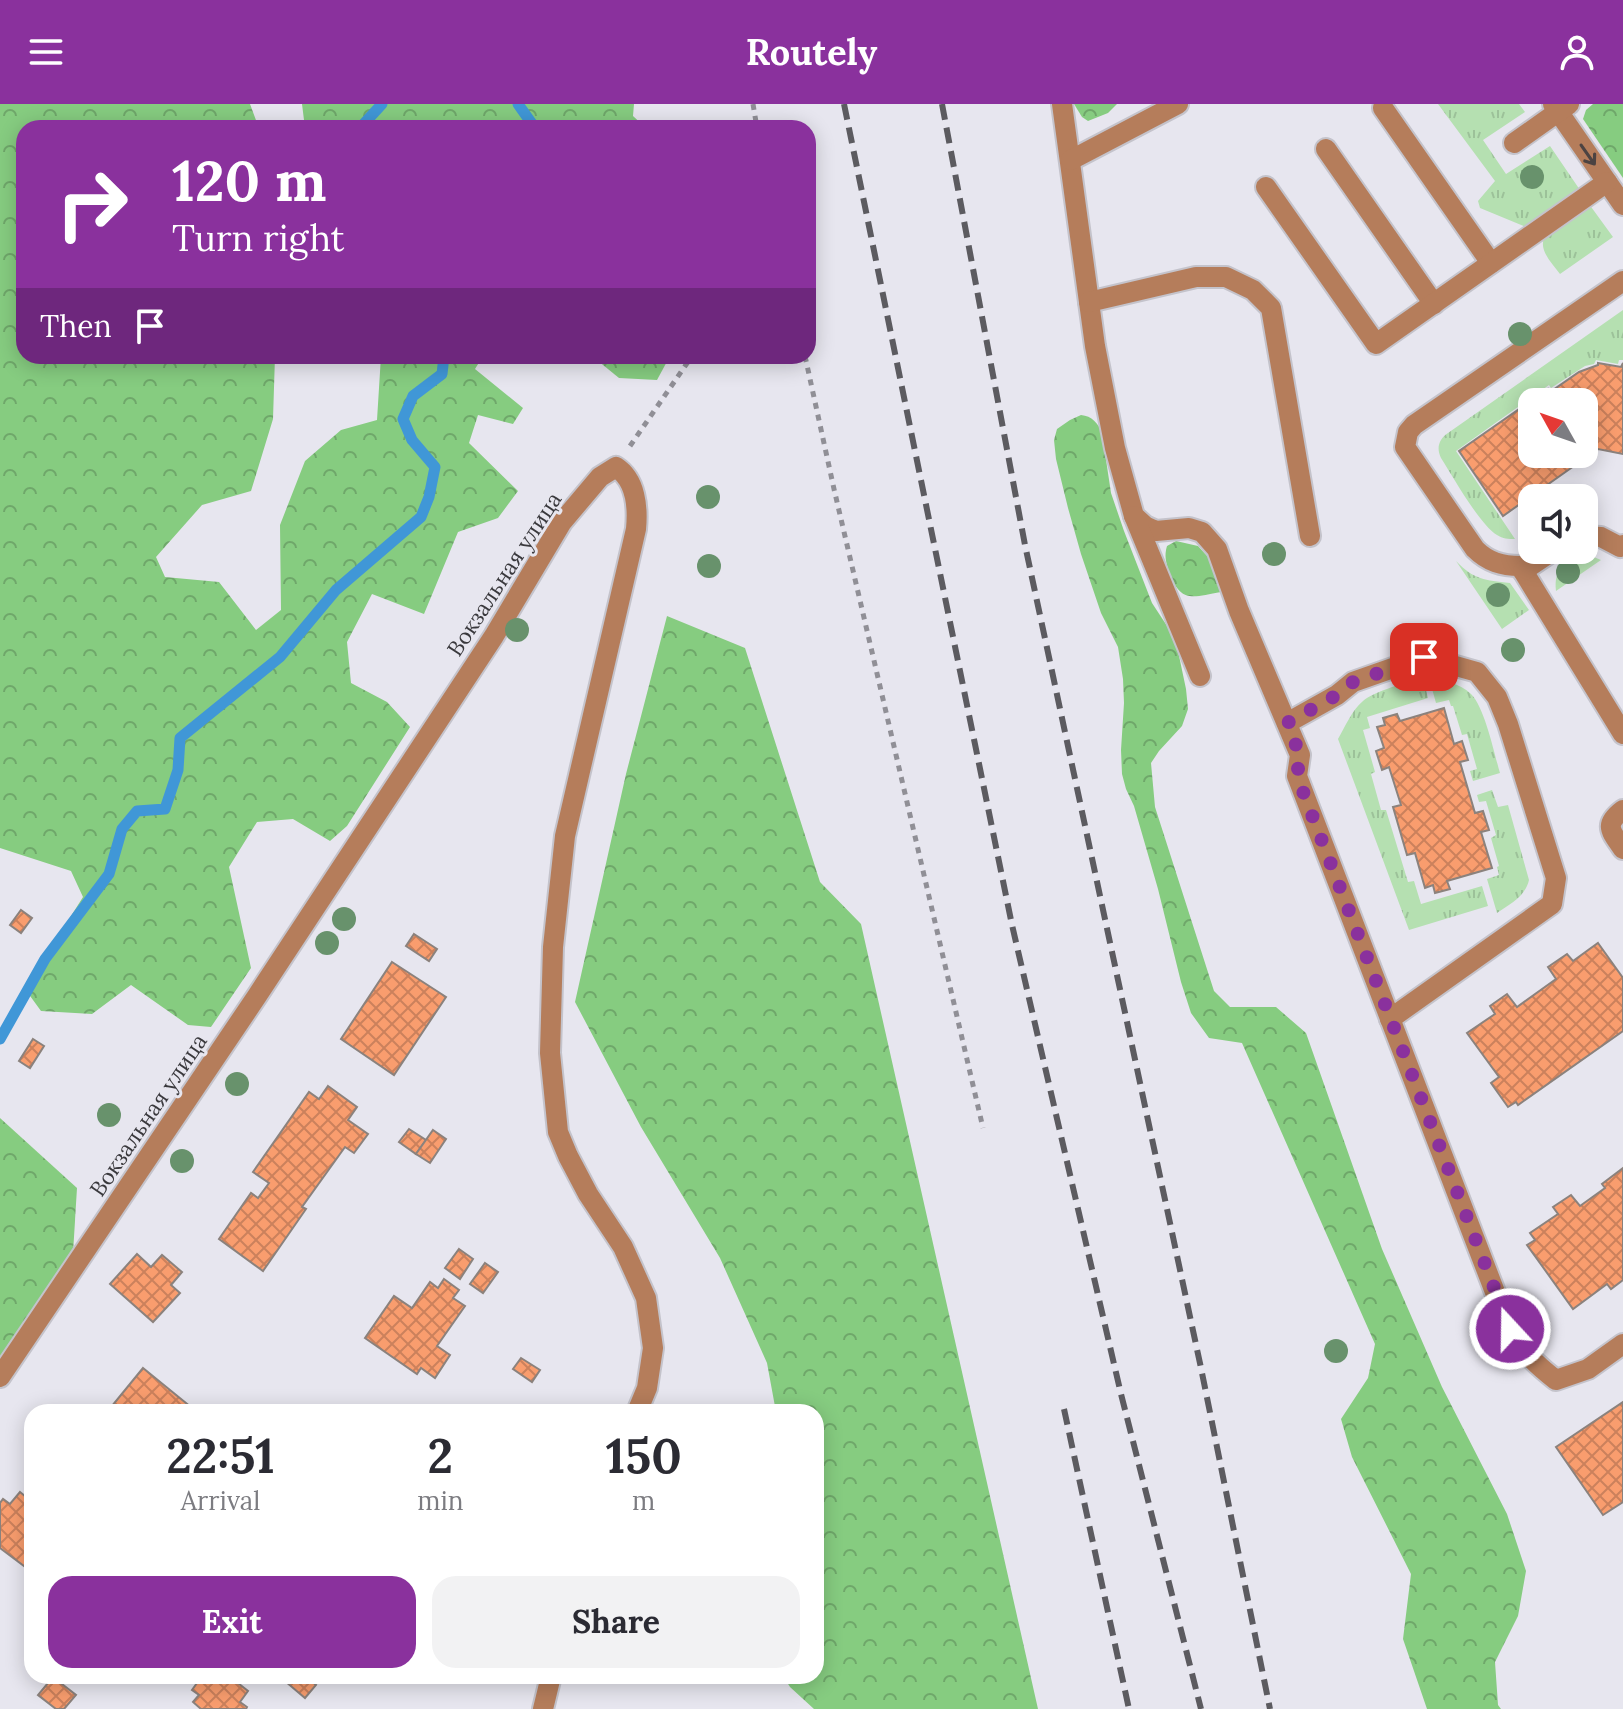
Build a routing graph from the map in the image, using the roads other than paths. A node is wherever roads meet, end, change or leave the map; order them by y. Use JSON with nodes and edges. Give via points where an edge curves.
{"nodes":[{"id":1,"x":1062,"y":104,"type":"edge"},
{"id":2,"x":1178,"y":104,"type":"edge"},
{"id":3,"x":1560,"y":106,"type":"edge"},
{"id":4,"x":1383,"y":108,"type":"dead end"},
{"id":5,"x":1514,"y":143,"type":"dead end"},
{"id":6,"x":1326,"y":149,"type":"dead end"},
{"id":7,"x":1071,"y":160,"type":"junction"},
{"id":8,"x":1607,"y":182,"type":"junction"},
{"id":9,"x":1266,"y":187,"type":"dead end"},
{"id":10,"x":1623,"y":205,"type":"edge"},
{"id":11,"x":1491,"y":263,"type":"junction"},
{"id":12,"x":1623,"y":281,"type":"edge"},
{"id":13,"x":1089,"y":302,"type":"junction"},
{"id":14,"x":1434,"y":304,"type":"junction"},
{"id":15,"x":1134,"y":516,"type":"junction"},
{"id":16,"x":1310,"y":536,"type":"dead end"},
{"id":17,"x":1598,"y":537,"type":"edge"},
{"id":18,"x":1622,"y":548,"type":"edge"},
{"id":19,"x":1533,"y":564,"type":"edge"},
{"id":20,"x":1523,"y":571,"type":"junction"},
{"id":21,"x":1200,"y":676,"type":"dead end"},
{"id":22,"x":1287,"y":723,"type":"junction"},
{"id":23,"x":1623,"y":734,"type":"edge"},
{"id":24,"x":1623,"y":810,"type":"edge"},
{"id":25,"x":1623,"y":849,"type":"edge"},
{"id":26,"x":1390,"y":1019,"type":"junction"},
{"id":27,"x":1623,"y":1344,"type":"edge"},
{"id":28,"x":0,"y":1377,"type":"edge"},
{"id":29,"x":640,"y":1404,"type":"edge"},
{"id":30,"x":549,"y":1684,"type":"edge"},
{"id":31,"x":543,"y":1709,"type":"edge"}],
"edges":[{"from":1,"to":7,"type":"street"},
{"from":2,"to":7,"type":"street"},
{"from":3,"to":5,"type":"street"},
{"from":3,"to":8,"type":"street","one_way":true},
{"from":4,"to":11,"type":"street"},
{"from":6,"to":14,"type":"street"},
{"from":7,"to":13,"type":"street"},
{"from":8,"to":10,"type":"street"},
{"from":8,"to":11,"type":"street"},
{"from":9,"to":14,"type":"street","via":[[1376,344]]},
{"from":11,"to":14,"type":"street"},
{"from":12,"to":20,"type":"street","via":[[1408,432],[1405,447],[1410,456],[1475,549],[1489,561]]},
{"from":13,"to":15,"type":"street","via":[[1115,448]]},
{"from":13,"to":16,"type":"street","via":[[1196,277],[1226,277],[1253,290],[1271,308]]},
{"from":15,"to":21,"type":"street"},
{"from":15,"to":22,"type":"street","via":[[1156,531],[1202,532],[1217,549]]},
{"from":17,"to":18,"type":"street"},
{"from":19,"to":20,"type":"street"},
{"from":20,"to":23,"type":"street"},
{"from":22,"to":26,"type":"street","via":[[1300,755],[1297,776]]},
{"from":22,"to":26,"type":"street","via":[[1353,682],[1424,657],[1477,672],[1497,697],[1508,724],[1556,878],[1552,904]]},
{"from":24,"to":25,"type":"street","via":[[1610,823]]},
{"from":26,"to":27,"type":"street","via":[[1520,1347],[1556,1380],[1588,1369]]},
{"from":28,"to":29,"type":"street","name":"Вокзальная улица","via":[[494,636],[562,522],[600,477],[616,467],[634,493],[636,529],[565,836],[553,947],[550,1053],[558,1132],[646,1298],[653,1348]]},
{"from":30,"to":31,"type":"street"}]}
